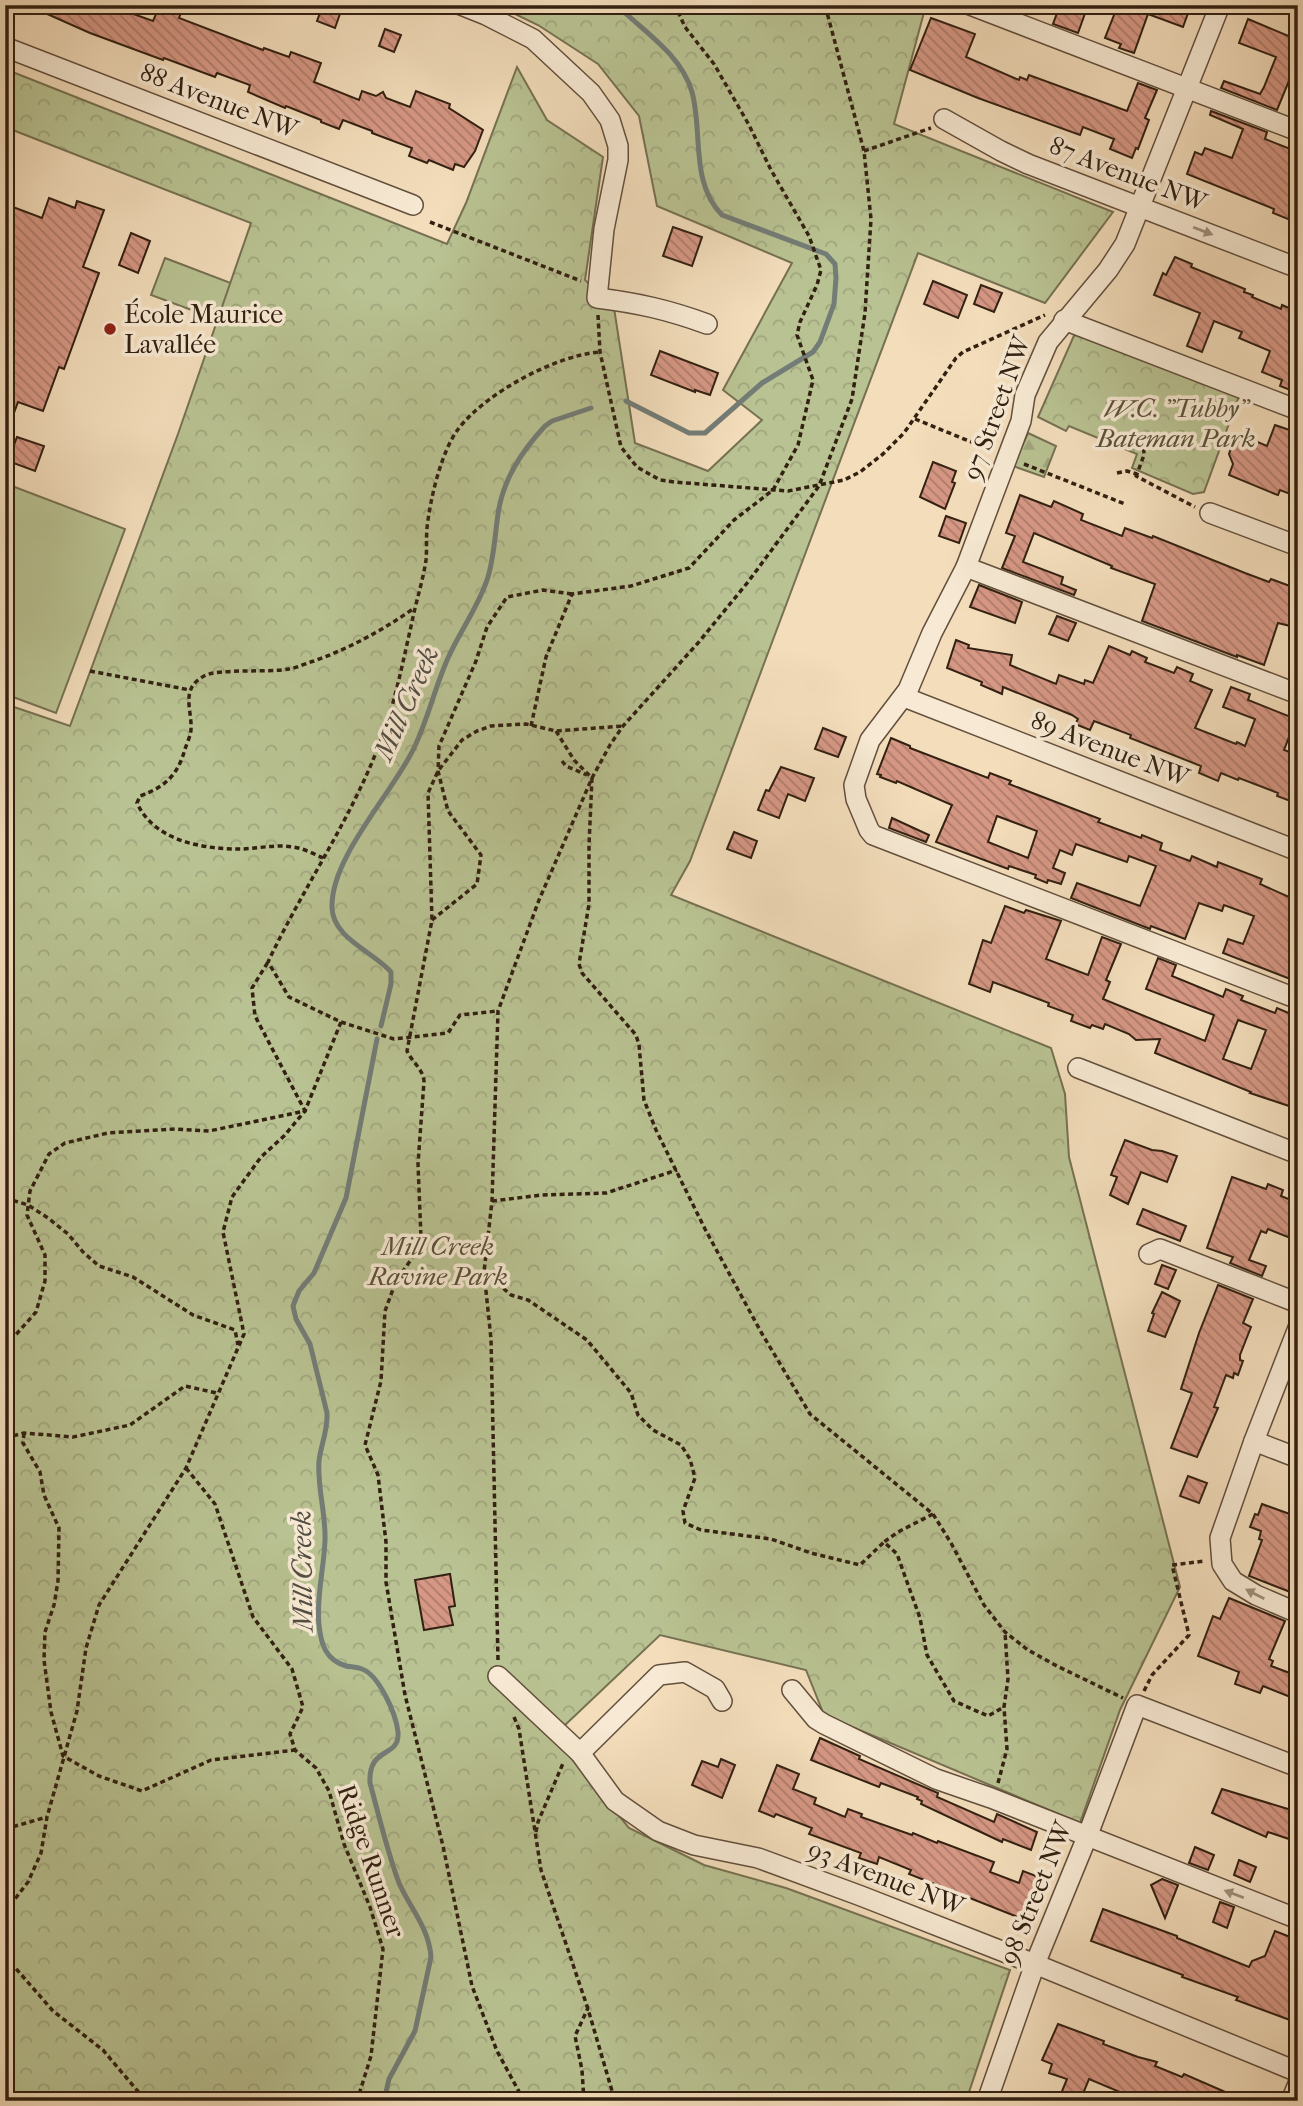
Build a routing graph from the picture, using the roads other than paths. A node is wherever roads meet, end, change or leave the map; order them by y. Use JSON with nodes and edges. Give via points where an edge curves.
{"nodes":[{"id":1,"x":461,"y":5,"type":"edge"},
{"id":2,"x":970,"y":5,"type":"edge"},
{"id":3,"x":1220,"y":5,"type":"edge"},
{"id":4,"x":5,"y":47,"type":"edge"},
{"id":5,"x":1187,"y":89,"type":"junction"},
{"id":6,"x":944,"y":119,"type":"road end"},
{"id":7,"x":1298,"y":131,"type":"edge"},
{"id":8,"x":413,"y":205,"type":"dead end"},
{"id":9,"x":1140,"y":206,"type":"junction"},
{"id":10,"x":1298,"y":268,"type":"edge"},
{"id":11,"x":1064,"y":320,"type":"junction"},
{"id":12,"x":707,"y":324,"type":"dead end"},
{"id":13,"x":1298,"y":410,"type":"edge"},
{"id":14,"x":1210,"y":513,"type":"road end"},
{"id":15,"x":1298,"y":546,"type":"edge"},
{"id":16,"x":965,"y":567,"type":"junction"},
{"id":17,"x":1298,"y":694,"type":"edge"},
{"id":18,"x":904,"y":697,"type":"junction"},
{"id":19,"x":1298,"y":850,"type":"edge"},
{"id":20,"x":1298,"y":999,"type":"edge"},
{"id":21,"x":1078,"y":1068,"type":"dead end"},
{"id":22,"x":1298,"y":1154,"type":"edge"},
{"id":23,"x":1149,"y":1254,"type":"dead end"},
{"id":24,"x":1298,"y":1305,"type":"edge"},
{"id":25,"x":1298,"y":1328,"type":"edge"},
{"id":26,"x":1254,"y":1441,"type":"junction"},
{"id":27,"x":1298,"y":1458,"type":"edge"},
{"id":28,"x":1298,"y":1613,"type":"edge"},
{"id":29,"x":498,"y":1676,"type":"road end"},
{"id":30,"x":792,"y":1690,"type":"dead end"},
{"id":31,"x":722,"y":1701,"type":"dead end"},
{"id":32,"x":580,"y":1753,"type":"junction"},
{"id":33,"x":1298,"y":1767,"type":"edge"},
{"id":34,"x":1087,"y":1837,"type":"junction"},
{"id":35,"x":1298,"y":1919,"type":"edge"},
{"id":36,"x":1035,"y":1964,"type":"junction"},
{"id":37,"x":1298,"y":2072,"type":"edge"},
{"id":38,"x":1298,"y":2084,"type":"edge"},
{"id":39,"x":987,"y":2101,"type":"edge"},
{"id":40,"x":1291,"y":2101,"type":"edge"}],
"edges":[{"from":1,"to":12,"type":"street","via":[[533,39],[603,108],[615,132],[618,160],[597,298],[668,309]]},
{"from":2,"to":5,"type":"street"},
{"from":3,"to":5,"type":"street","name":"97 Street NW"},
{"from":4,"to":8,"type":"street","name":"88 Avenue NW"},
{"from":5,"to":7,"type":"street"},
{"from":5,"to":9,"type":"street","name":"97 Street NW"},
{"from":6,"to":9,"type":"street","name":"87 Avenue NW","via":[[1020,160]]},
{"from":9,"to":10,"type":"street","name":"87 Avenue NW","one_way":true},
{"from":9,"to":11,"type":"street","name":"97 Street NW","via":[[1125,244]]},
{"from":11,"to":13,"type":"street"},
{"from":11,"to":16,"type":"street","name":"97 Street NW","via":[[1043,352],[1025,395],[1021,421]]},
{"from":14,"to":15,"type":"street"},
{"from":16,"to":17,"type":"street"},
{"from":16,"to":18,"type":"street","name":"97 Street NW"},
{"from":18,"to":19,"type":"street","name":"89 Avenue NW"},
{"from":18,"to":20,"type":"street","name":"97 Street NW","via":[[870,740],[855,779],[856,799],[873,835]]},
{"from":21,"to":22,"type":"street"},
{"from":23,"to":24,"type":"street","via":[[1160,1249]]},
{"from":25,"to":26,"type":"street"},
{"from":26,"to":27,"type":"street"},
{"from":28,"to":26,"type":"street","one_way":true,"via":[[1233,1581],[1222,1564],[1220,1538]]},
{"from":29,"to":32,"type":"street","name":"93 Avenue NW"},
{"from":30,"to":34,"type":"street","via":[[824,1724],[936,1779]]},
{"from":31,"to":32,"type":"street","via":[[715,1689],[685,1672],[659,1675]]},
{"from":32,"to":36,"type":"street","name":"93 Avenue NW","via":[[615,1801],[658,1831],[694,1845],[758,1858]]},
{"from":33,"to":34,"type":"street","name":"98 Street NW","via":[[1137,1705]]},
{"from":35,"to":34,"type":"street","one_way":true},
{"from":34,"to":36,"type":"street","name":"98 Street NW"},
{"from":36,"to":37,"type":"street","name":"93 Avenue NW"},
{"from":36,"to":39,"type":"street","name":"98 Street NW"},
{"from":38,"to":40,"type":"street"}]}
